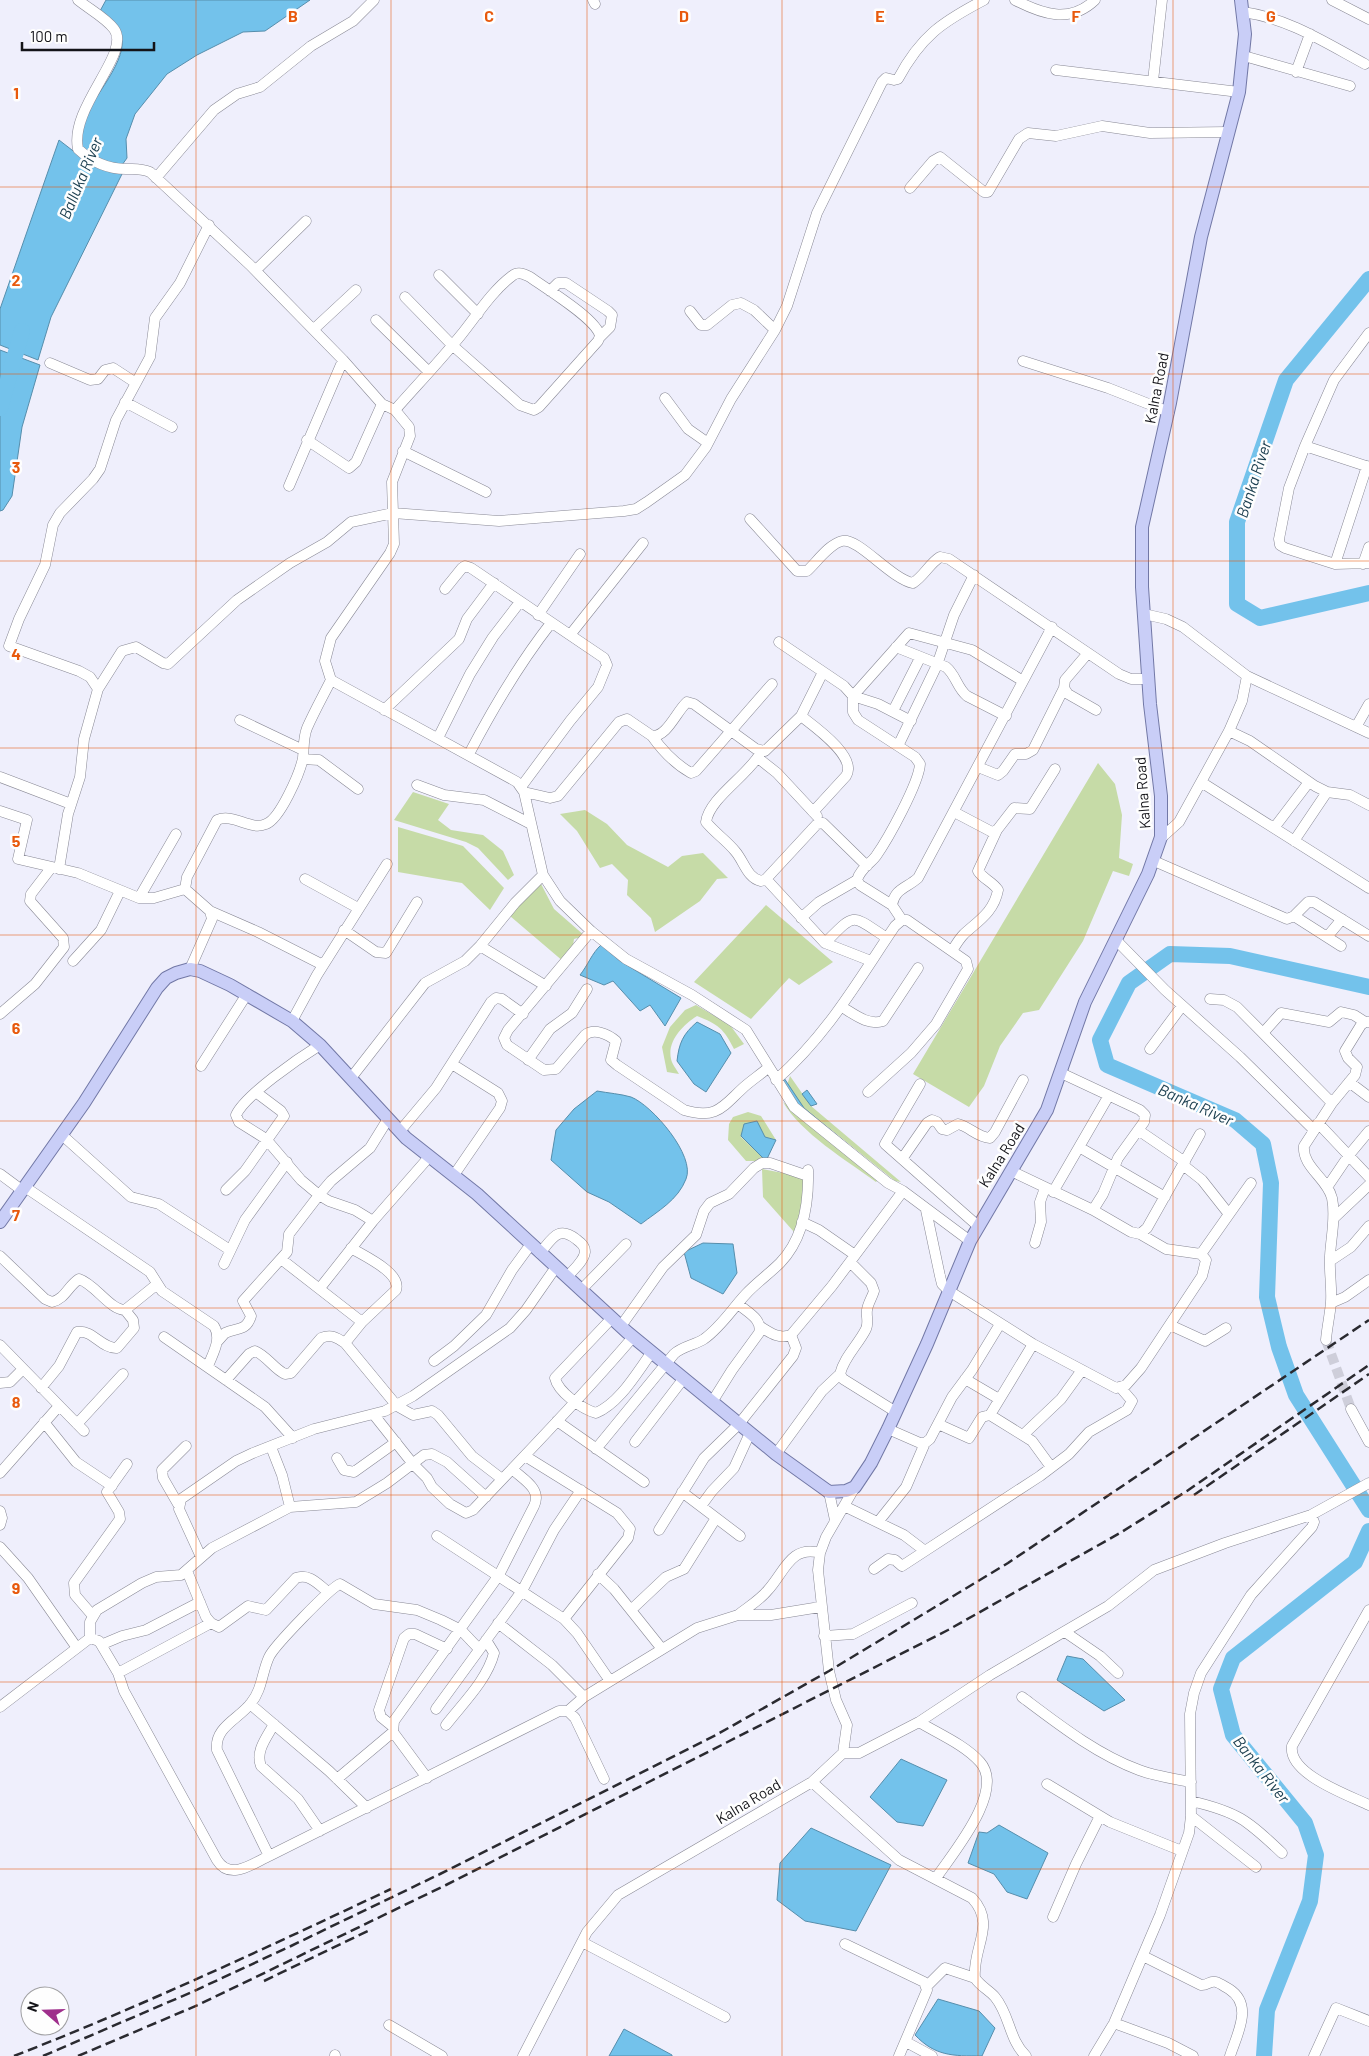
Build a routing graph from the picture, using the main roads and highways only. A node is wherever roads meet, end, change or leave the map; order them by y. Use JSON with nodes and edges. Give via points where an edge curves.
{"nodes":[{"id":1,"x":1242,"y":6,"type":"edge"},
{"id":2,"x":0,"y":1222,"type":"edge"}],
"edges":[{"from":1,"to":2,"type":"main road","name":"Kalna Road","via":[[1244,56],[1239,92],[1201,237],[1168,412],[1142,526],[1148,679],[1161,796],[1160,839],[1154,860],[1085,1002],[1047,1110],[970,1241],[896,1412],[871,1463],[855,1487],[829,1492],[776,1454],[633,1337],[454,1175],[400,1131],[320,1045],[292,1021],[213,976],[190,969],[166,978],[157,988],[62,1135]]}]}
